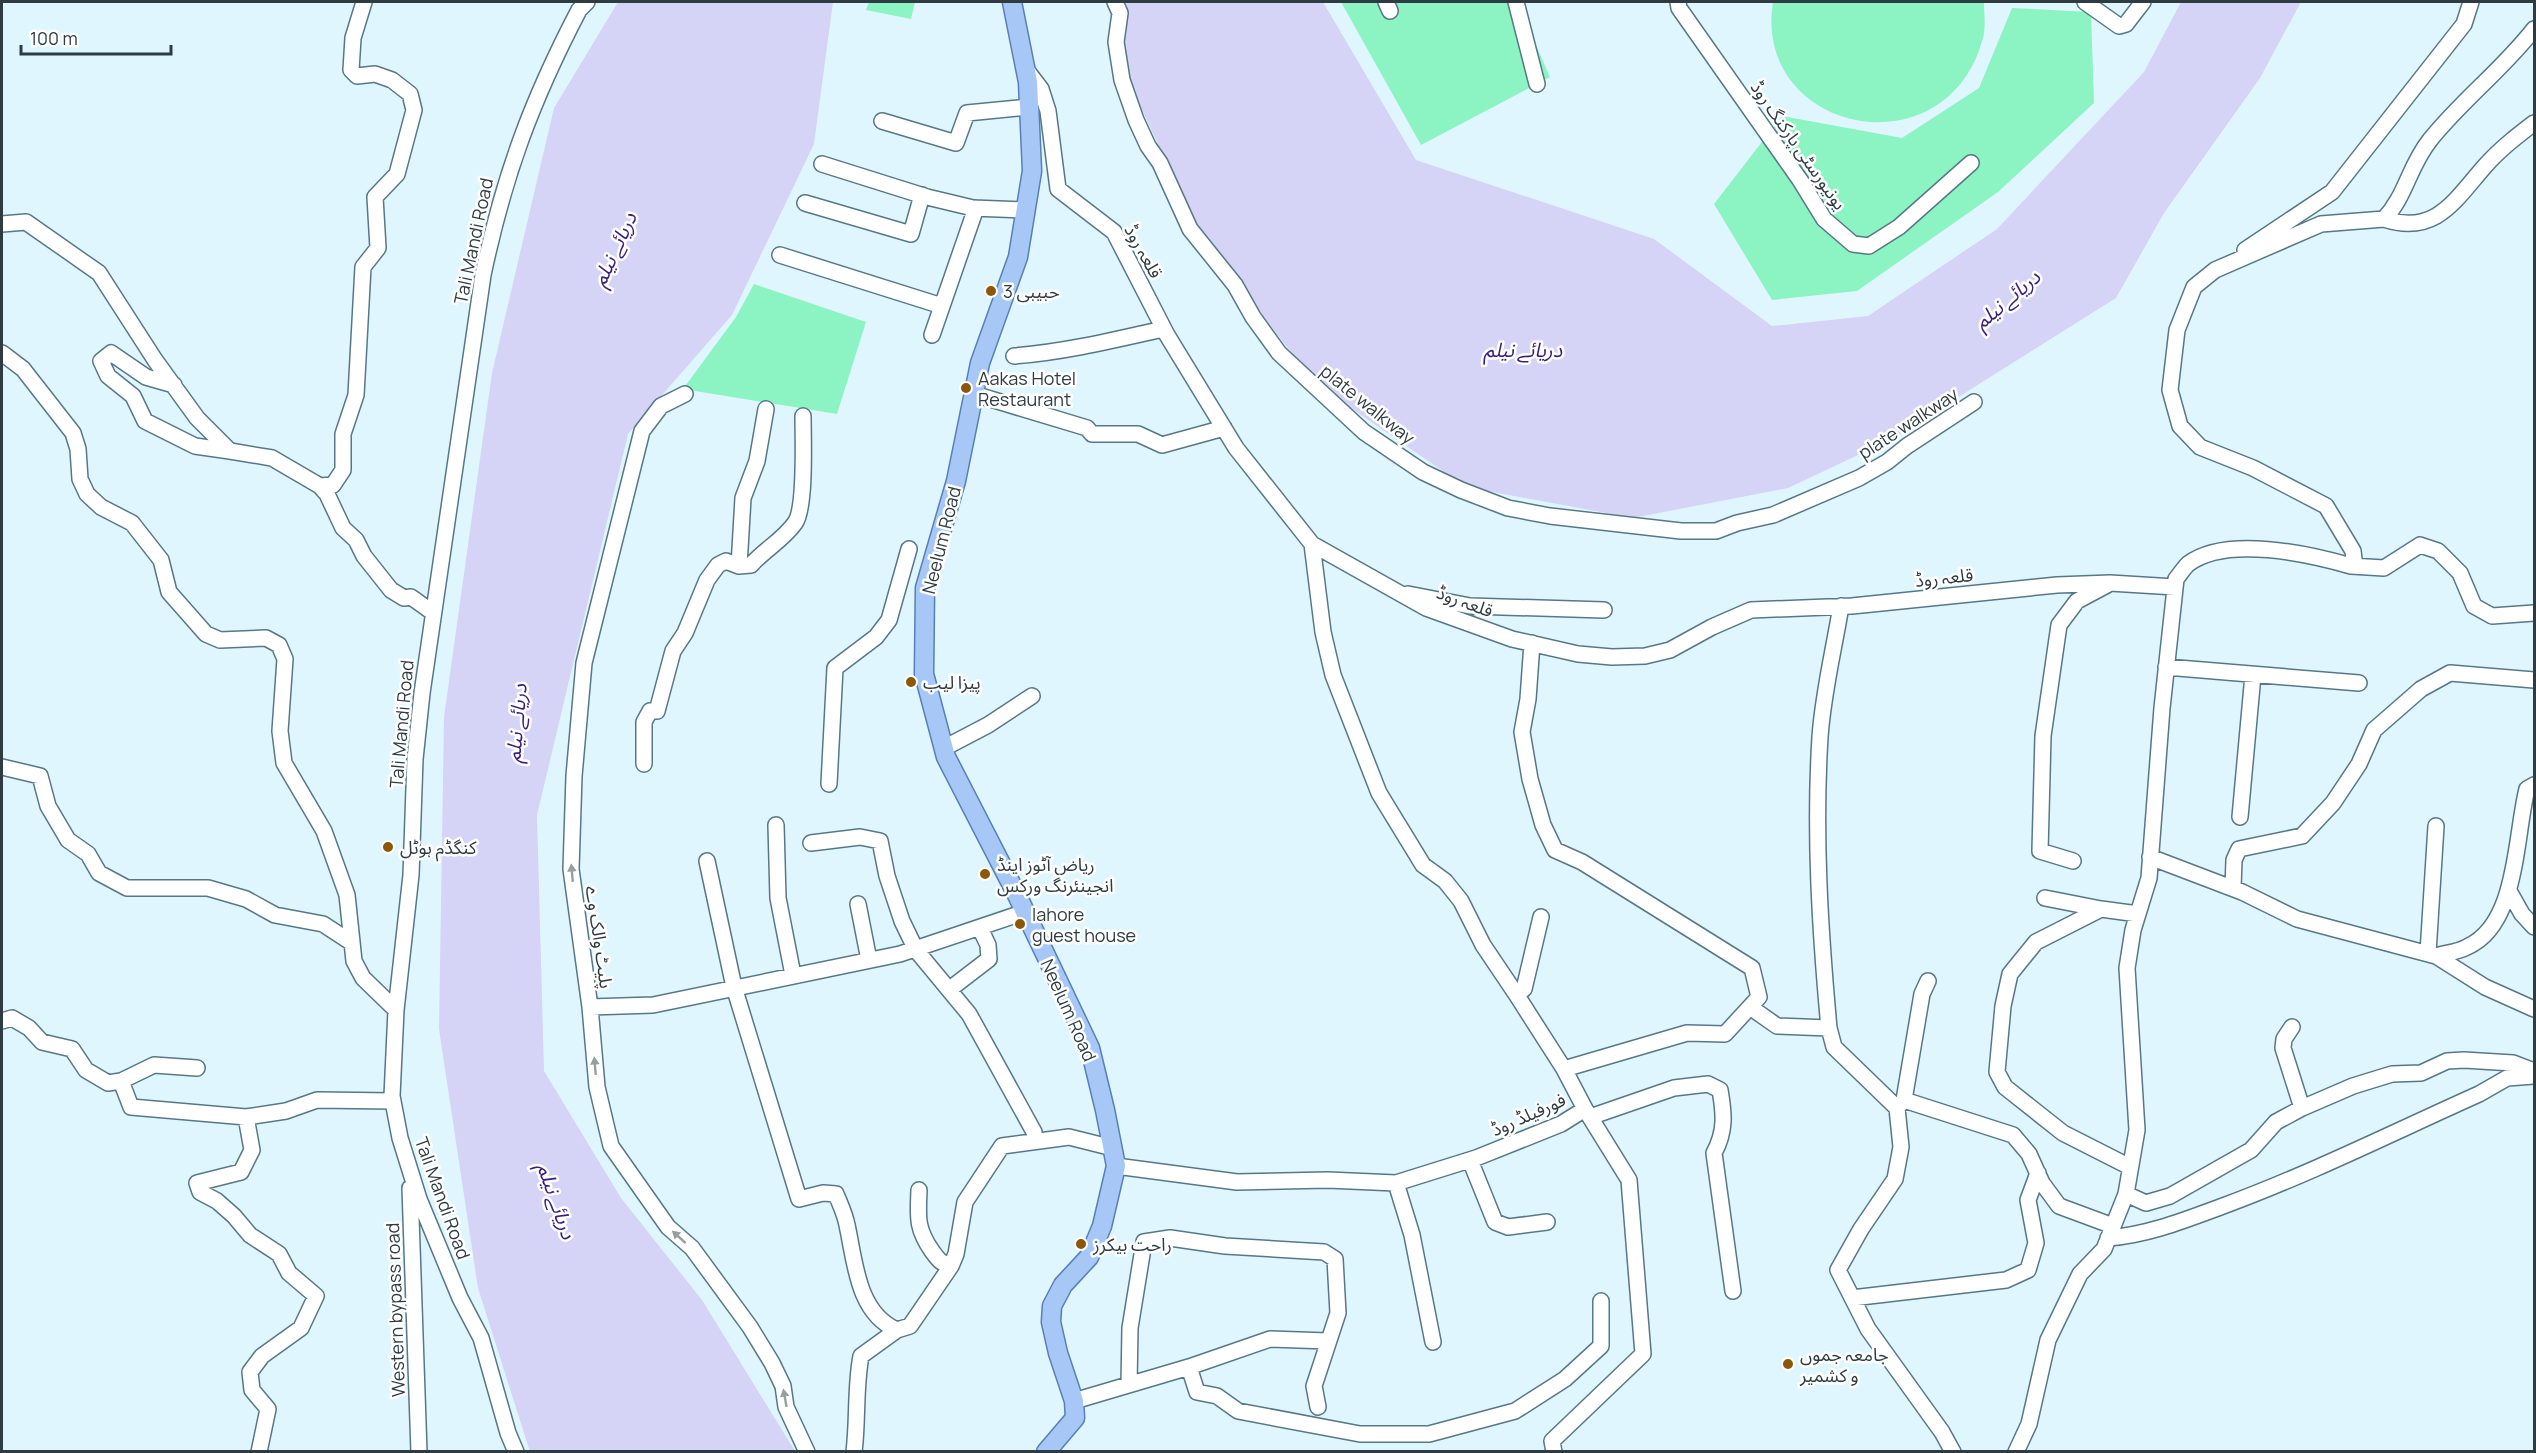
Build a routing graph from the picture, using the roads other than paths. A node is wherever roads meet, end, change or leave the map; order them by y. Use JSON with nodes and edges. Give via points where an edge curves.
{"nodes":[{"id":1,"x":364,"y":2,"type":"edge"},
{"id":2,"x":587,"y":2,"type":"edge"},
{"id":3,"x":1012,"y":2,"type":"edge"},
{"id":4,"x":1115,"y":2,"type":"edge"},
{"id":5,"x":1516,"y":2,"type":"edge"},
{"id":6,"x":1678,"y":2,"type":"edge"},
{"id":7,"x":2085,"y":2,"type":"edge"},
{"id":8,"x":2143,"y":2,"type":"edge"},
{"id":9,"x":2471,"y":2,"type":"edge"},
{"id":10,"x":2535,"y":29,"type":"edge"},
{"id":11,"x":1025,"y":68,"type":"junction"},
{"id":12,"x":1537,"y":84,"type":"dead end"},
{"id":13,"x":1029,"y":107,"type":"junction"},
{"id":14,"x":882,"y":121,"type":"dead end"},
{"id":15,"x":2535,"y":123,"type":"edge"},
{"id":16,"x":1971,"y":163,"type":"dead end"},
{"id":17,"x":822,"y":164,"type":"dead end"},
{"id":18,"x":922,"y":195,"type":"junction"},
{"id":19,"x":806,"y":203,"type":"dead end"},
{"id":20,"x":976,"y":208,"type":"junction"},
{"id":21,"x":1026,"y":210,"type":"junction"},
{"id":22,"x":2384,"y":219,"type":"junction"},
{"id":23,"x":2,"y":224,"type":"edge"},
{"id":24,"x":780,"y":255,"type":"dead end"},
{"id":25,"x":2215,"y":270,"type":"junction"},
{"id":26,"x":942,"y":306,"type":"junction"},
{"id":27,"x":1163,"y":329,"type":"junction"},
{"id":28,"x":932,"y":335,"type":"dead end"},
{"id":29,"x":2,"y":353,"type":"edge"},
{"id":30,"x":1014,"y":356,"type":"dead end"},
{"id":31,"x":174,"y":385,"type":"junction"},
{"id":32,"x":685,"y":394,"type":"dead end"},
{"id":33,"x":974,"y":394,"type":"junction"},
{"id":34,"x":1974,"y":402,"type":"dead end"},
{"id":35,"x":766,"y":409,"type":"dead end"},
{"id":36,"x":803,"y":416,"type":"dead end"},
{"id":37,"x":1224,"y":428,"type":"junction"},
{"id":38,"x":230,"y":451,"type":"junction"},
{"id":39,"x":320,"y":486,"type":"junction"},
{"id":40,"x":1312,"y":543,"type":"junction"},
{"id":41,"x":909,"y":549,"type":"dead end"},
{"id":42,"x":739,"y":566,"type":"junction"},
{"id":43,"x":2351,"y":566,"type":"junction"},
{"id":44,"x":2110,"y":583,"type":"junction"},
{"id":45,"x":2175,"y":587,"type":"junction"},
{"id":46,"x":1399,"y":593,"type":"junction"},
{"id":47,"x":1841,"y":606,"type":"junction"},
{"id":48,"x":1604,"y":610,"type":"dead end"},
{"id":49,"x":432,"y":612,"type":"junction"},
{"id":50,"x":2535,"y":613,"type":"edge"},
{"id":51,"x":1532,"y":643,"type":"junction"},
{"id":52,"x":2166,"y":667,"type":"junction"},
{"id":53,"x":2253,"y":675,"type":"junction"},
{"id":54,"x":2535,"y":680,"type":"edge"},
{"id":55,"x":2360,"y":683,"type":"dead end"},
{"id":56,"x":1032,"y":696,"type":"dead end"},
{"id":57,"x":944,"y":748,"type":"junction"},
{"id":58,"x":644,"y":764,"type":"dead end"},
{"id":59,"x":2,"y":767,"type":"edge"},
{"id":60,"x":829,"y":784,"type":"dead end"},
{"id":61,"x":2535,"y":785,"type":"edge"},
{"id":62,"x":2240,"y":817,"type":"dead end"},
{"id":63,"x":776,"y":825,"type":"dead end"},
{"id":64,"x":2436,"y":826,"type":"dead end"},
{"id":65,"x":811,"y":843,"type":"dead end"},
{"id":66,"x":2150,"y":857,"type":"junction"},
{"id":67,"x":707,"y":861,"type":"dead end"},
{"id":68,"x":2073,"y":861,"type":"dead end"},
{"id":69,"x":2233,"y":888,"type":"junction"},
{"id":70,"x":2509,"y":891,"type":"junction"},
{"id":71,"x":2045,"y":898,"type":"dead end"},
{"id":72,"x":858,"y":904,"type":"dead end"},
{"id":73,"x":2101,"y":909,"type":"junction"},
{"id":74,"x":1025,"y":912,"type":"junction"},
{"id":75,"x":2138,"y":914,"type":"junction"},
{"id":76,"x":1541,"y":916,"type":"dead end"},
{"id":77,"x":2535,"y":927,"type":"edge"},
{"id":78,"x":980,"y":928,"type":"junction"},
{"id":79,"x":352,"y":943,"type":"junction"},
{"id":80,"x":916,"y":950,"type":"junction"},
{"id":81,"x":2432,"y":955,"type":"junction"},
{"id":82,"x":869,"y":960,"type":"junction"},
{"id":83,"x":793,"y":975,"type":"junction"},
{"id":84,"x":1928,"y":981,"type":"dead end"},
{"id":85,"x":734,"y":987,"type":"junction"},
{"id":86,"x":950,"y":989,"type":"junction"},
{"id":87,"x":1516,"y":994,"type":"junction"},
{"id":88,"x":590,"y":1007,"type":"junction"},
{"id":89,"x":1750,"y":1007,"type":"junction"},
{"id":90,"x":2535,"y":1009,"type":"edge"},
{"id":91,"x":396,"y":1010,"type":"junction"},
{"id":92,"x":2,"y":1021,"type":"edge"},
{"id":93,"x":2292,"y":1027,"type":"dead end"},
{"id":94,"x":1829,"y":1028,"type":"junction"},
{"id":95,"x":197,"y":1068,"type":"dead end"},
{"id":96,"x":1564,"y":1069,"type":"junction"},
{"id":97,"x":2535,"y":1071,"type":"edge"},
{"id":98,"x":2535,"y":1076,"type":"edge"},
{"id":99,"x":122,"y":1081,"type":"junction"},
{"id":100,"x":393,"y":1101,"type":"junction"},
{"id":101,"x":1900,"y":1104,"type":"junction"},
{"id":102,"x":2302,"y":1108,"type":"junction"},
{"id":103,"x":1588,"y":1113,"type":"junction"},
{"id":104,"x":246,"y":1117,"type":"junction"},
{"id":105,"x":1035,"y":1141,"type":"junction"},
{"id":106,"x":1114,"y":1157,"type":"junction"},
{"id":107,"x":1470,"y":1160,"type":"junction"},
{"id":108,"x":410,"y":1167,"type":"junction"},
{"id":109,"x":2130,"y":1167,"type":"junction"},
{"id":110,"x":2038,"y":1173,"type":"junction"},
{"id":111,"x":1396,"y":1183,"type":"junction"},
{"id":112,"x":919,"y":1190,"type":"dead end"},
{"id":113,"x":2126,"y":1194,"type":"junction"},
{"id":114,"x":1547,"y":1222,"type":"dead end"},
{"id":115,"x":2111,"y":1232,"type":"junction"},
{"id":116,"x":951,"y":1266,"type":"junction"},
{"id":117,"x":1733,"y":1291,"type":"dead end"},
{"id":118,"x":1852,"y":1298,"type":"junction"},
{"id":119,"x":1601,"y":1301,"type":"dead end"},
{"id":120,"x":897,"y":1330,"type":"junction"},
{"id":121,"x":1328,"y":1341,"type":"junction"},
{"id":122,"x":1433,"y":1342,"type":"dead end"},
{"id":123,"x":1189,"y":1367,"type":"junction"},
{"id":124,"x":1129,"y":1385,"type":"junction"},
{"id":125,"x":1074,"y":1401,"type":"junction"},
{"id":126,"x":1318,"y":1407,"type":"dead end"},
{"id":127,"x":259,"y":1452,"type":"edge"},
{"id":128,"x":420,"y":1452,"type":"edge"},
{"id":129,"x":516,"y":1452,"type":"edge"},
{"id":130,"x":807,"y":1452,"type":"edge"},
{"id":131,"x":854,"y":1452,"type":"edge"},
{"id":132,"x":1046,"y":1452,"type":"edge"},
{"id":133,"x":1554,"y":1452,"type":"edge"},
{"id":134,"x":1953,"y":1452,"type":"edge"},
{"id":135,"x":2016,"y":1452,"type":"edge"}],
"edges":[{"from":1,"to":39,"type":"street","via":[[353,38],[351,70],[357,76],[375,74],[392,80],[410,94],[414,110],[397,174],[375,197],[378,248],[363,267],[356,395],[343,434],[343,470],[333,485]]},
{"from":2,"to":49,"type":"street","name":"Tali Mandi Road","via":[[579,10],[539,90],[496,211]]},
{"from":3,"to":11,"type":"main road","name":"Neelum Road"},
{"from":4,"to":34,"type":"street","name":"plate walkway","via":[[1120,13],[1116,42],[1122,80],[1136,120],[1190,228],[1235,285],[1253,317],[1279,353],[1383,446],[1461,490],[1508,508],[1550,516],[1681,531],[1716,531],[1773,515],[1859,478]]},
{"from":5,"to":12,"type":"street"},
{"from":6,"to":16,"type":"street","name":"یونیورسٹی پارکنگ روڈ","via":[[1679,9],[1824,219],[1853,244],[1869,246],[1899,226]]},
{"from":7,"to":8,"type":"street","via":[[2119,26],[2126,24]]},
{"from":9,"to":25,"type":"street","via":[[2464,24],[2332,192]]},
{"from":10,"to":22,"type":"street","via":[[2510,60],[2429,141],[2408,174],[2398,205]]},
{"from":11,"to":13,"type":"main road","name":"Neelum Road"},
{"from":11,"to":27,"type":"street","name":"قلعہ روڈ","via":[[1041,89],[1048,111],[1058,189],[1114,232]]},
{"from":13,"to":14,"type":"street","via":[[967,113],[956,143]]},
{"from":13,"to":21,"type":"main road","name":"Neelum Road","via":[[1032,171]]},
{"from":15,"to":22,"type":"street","via":[[2486,165],[2467,191],[2434,219],[2404,225]]},
{"from":17,"to":18,"type":"street"},
{"from":18,"to":19,"type":"street","via":[[911,234]]},
{"from":18,"to":20,"type":"street"},
{"from":20,"to":21,"type":"street"},
{"from":20,"to":26,"type":"street"},
{"from":21,"to":33,"type":"main road","name":"Neelum Road","via":[[1018,257],[980,363]]},
{"from":22,"to":25,"type":"street","via":[[2320,225]]},
{"from":23,"to":31,"type":"street","via":[[27,222],[99,273]]},
{"from":24,"to":26,"type":"street"},
{"from":25,"to":43,"type":"street","via":[[2194,287],[2177,330],[2170,390],[2180,426],[2200,447],[2253,468],[2326,506],[2353,551]]},
{"from":26,"to":28,"type":"street"},
{"from":27,"to":30,"type":"street","via":[[1068,351]]},
{"from":27,"to":37,"type":"street","name":"قلعہ روڈ"},
{"from":29,"to":79,"type":"street","via":[[23,369],[72,433],[78,449],[80,479],[87,494],[101,507],[132,523],[161,560],[169,592],[206,634],[220,640],[266,638],[279,645],[285,658],[280,731],[285,763],[324,831],[347,896]]},
{"from":31,"to":38,"type":"street","via":[[197,418]]},
{"from":31,"to":38,"type":"street","via":[[146,377],[111,353],[101,361],[108,376],[133,396],[145,421],[195,446]]},
{"from":88,"to":32,"type":"street","name":"پلیٹ والک وے","one_way":true,"via":[[571,868],[584,663],[642,431],[661,406]]},
{"from":33,"to":37,"type":"street","via":[[1087,429],[1092,434],[1138,434],[1162,445]]},
{"from":33,"to":57,"type":"main road","name":"Neelum Road","via":[[956,482],[925,588],[924,674]]},
{"from":35,"to":42,"type":"street","via":[[757,461],[743,498]]},
{"from":36,"to":42,"type":"street","via":[[803,469],[797,521],[751,565]]},
{"from":37,"to":40,"type":"street","name":"قلعہ روڈ"},
{"from":38,"to":39,"type":"street","via":[[272,458]]},
{"from":39,"to":49,"type":"street","via":[[343,528],[391,590],[417,600]]},
{"from":40,"to":46,"type":"street","name":"قلعہ روڈ"},
{"from":40,"to":87,"type":"street","via":[[1323,632],[1333,675],[1380,793],[1423,865],[1445,881],[1461,901],[1483,945]]},
{"from":41,"to":60,"type":"street","via":[[889,620],[876,637],[835,668]]},
{"from":42,"to":58,"type":"street","via":[[726,561],[707,580],[685,633],[673,651],[657,711],[650,711],[644,722]]},
{"from":43,"to":45,"type":"street","via":[[2270,549],[2215,552],[2188,564],[2176,579]]},
{"from":43,"to":50,"type":"street","via":[[2384,568],[2420,545],[2438,551],[2460,573],[2474,606],[2492,616]]},
{"from":44,"to":45,"type":"street","name":"قلعہ روڈ"},
{"from":44,"to":47,"type":"street","name":"قلعہ روڈ"},
{"from":44,"to":68,"type":"street","via":[[2077,601],[2059,625],[2049,674],[2040,852]]},
{"from":45,"to":52,"type":"street"},
{"from":46,"to":48,"type":"street","via":[[1470,606]]},
{"from":46,"to":51,"type":"street","name":"قلعہ روڈ","via":[[1426,608]]},
{"from":47,"to":51,"type":"street","name":"قلعہ روڈ","via":[[1751,610],[1670,650],[1645,656],[1578,654]]},
{"from":47,"to":94,"type":"street","via":[[1820,735],[1818,915]]},
{"from":49,"to":91,"type":"street","name":"Tali Mandi Road"},
{"from":51,"to":89,"type":"street","via":[[1522,732],[1530,779],[1543,825],[1555,850],[1582,862],[1752,968],[1759,997]]},
{"from":52,"to":53,"type":"street"},
{"from":52,"to":66,"type":"street"},
{"from":53,"to":55,"type":"street"},
{"from":53,"to":62,"type":"street"},
{"from":54,"to":69,"type":"street","via":[[2450,673],[2421,690],[2374,730],[2340,794],[2302,836],[2239,849],[2234,860]]},
{"from":56,"to":57,"type":"street"},
{"from":57,"to":74,"type":"main road","name":"Neelum Road"},
{"from":59,"to":79,"type":"street","via":[[40,776],[48,806],[68,840],[88,854],[99,873],[127,888],[208,888],[246,899],[275,915],[323,924]]},
{"from":61,"to":70,"type":"street","via":[[2526,789]]},
{"from":63,"to":83,"type":"street","via":[[778,898]]},
{"from":64,"to":81,"type":"street"},
{"from":65,"to":80,"type":"street","via":[[860,837],[880,841],[887,876]]},
{"from":66,"to":69,"type":"street"},
{"from":66,"to":75,"type":"street","via":[[2149,878]]},
{"from":67,"to":85,"type":"street"},
{"from":69,"to":81,"type":"street","via":[[2297,919]]},
{"from":70,"to":77,"type":"street"},
{"from":70,"to":81,"type":"street","via":[[2494,925],[2483,936],[2468,947]]},
{"from":71,"to":73,"type":"street"},
{"from":72,"to":82,"type":"street"},
{"from":73,"to":75,"type":"street"},
{"from":73,"to":109,"type":"street","via":[[2036,942],[2010,974],[1997,1072],[2005,1087],[2063,1132]]},
{"from":74,"to":78,"type":"street"},
{"from":74,"to":106,"type":"main road","name":"Neelum Road","via":[[1090,1048]]},
{"from":75,"to":109,"type":"street","via":[[2127,968],[2137,1130]]},
{"from":76,"to":87,"type":"street","via":[[1524,989]]},
{"from":78,"to":80,"type":"street"},
{"from":78,"to":86,"type":"street","via":[[989,959]]},
{"from":79,"to":91,"type":"street","via":[[354,960],[363,978]]},
{"from":80,"to":82,"type":"street"},
{"from":80,"to":86,"type":"street"},
{"from":81,"to":90,"type":"street","via":[[2486,987]]},
{"from":82,"to":83,"type":"street"},
{"from":83,"to":85,"type":"street"},
{"from":84,"to":101,"type":"street"},
{"from":85,"to":88,"type":"street","via":[[652,1005]]},
{"from":85,"to":120,"type":"street","via":[[799,1199],[836,1194],[847,1222],[858,1280],[886,1325]]},
{"from":86,"to":105,"type":"street","via":[[991,1052],[1034,1132]]},
{"from":87,"to":96,"type":"street"},
{"from":130,"to":88,"type":"street","name":"پلیٹ والک وے","one_way":true,"via":[[786,1407],[783,1386],[750,1327],[692,1248],[662,1219],[611,1146],[597,1087]]},
{"from":89,"to":94,"type":"street","via":[[1777,1026]]},
{"from":89,"to":96,"type":"street","name":"فورفیلڈ روڈ","via":[[1725,1034],[1687,1033]]},
{"from":91,"to":100,"type":"street","name":"Tali Mandi Road"},
{"from":92,"to":99,"type":"street","via":[[12,1018],[42,1042],[72,1049],[86,1070],[108,1083]]},
{"from":93,"to":102,"type":"street","via":[[2283,1048]]},
{"from":94,"to":101,"type":"street","via":[[1834,1047]]},
{"from":95,"to":99,"type":"street","via":[[154,1065]]},
{"from":96,"to":103,"type":"street","name":"فورفیلڈ روڈ"},
{"from":97,"to":102,"type":"street","via":[[2513,1063],[2447,1061],[2421,1072],[2392,1074],[2353,1086]]},
{"from":98,"to":115,"type":"street","via":[[2506,1078],[2299,1177],[2228,1204],[2132,1236]]},
{"from":99,"to":104,"type":"street","via":[[131,1107]]},
{"from":100,"to":104,"type":"street","via":[[317,1100],[286,1111]]},
{"from":100,"to":108,"type":"street","name":"Tali Mandi Road"},
{"from":101,"to":110,"type":"street","via":[[2013,1135]]},
{"from":101,"to":118,"type":"street","via":[[1901,1147],[1895,1179],[1838,1270]]},
{"from":102,"to":113,"type":"street","via":[[2276,1122],[2251,1150],[2170,1196],[2146,1203]]},
{"from":103,"to":107,"type":"street","name":"فورفیلڈ روڈ"},
{"from":103,"to":117,"type":"street","via":[[1674,1088],[1708,1084],[1720,1090],[1722,1138],[1714,1153]]},
{"from":103,"to":133,"type":"street","via":[[1629,1180],[1643,1354],[1552,1441]]},
{"from":104,"to":127,"type":"street","via":[[252,1150],[241,1172],[197,1183],[200,1192],[217,1201],[250,1235],[279,1254],[289,1273],[316,1296],[301,1328],[262,1356],[250,1372],[252,1390],[268,1409]]},
{"from":105,"to":106,"type":"street","name":"فورفیلڈ روڈ","via":[[1078,1137]]},
{"from":105,"to":116,"type":"street","name":"فورفیلڈ روڈ","via":[[998,1149],[965,1202]]},
{"from":106,"to":111,"type":"street","name":"فورفیلڈ روڈ","via":[[1237,1182]]},
{"from":106,"to":125,"type":"main road","name":"Neelum Road","via":[[1102,1226],[1089,1257],[1063,1285],[1053,1306],[1051,1322]]},
{"from":107,"to":111,"type":"street","name":"فورفیلڈ روڈ"},
{"from":107,"to":114,"type":"street","via":[[1495,1222],[1508,1227]]},
{"from":108,"to":128,"type":"street","name":"Western bypass road"},
{"from":108,"to":129,"type":"street","name":"Tali Mandi Road","via":[[460,1298],[481,1338]]},
{"from":109,"to":113,"type":"street"},
{"from":110,"to":115,"type":"street","via":[[2059,1206]]},
{"from":110,"to":118,"type":"street","via":[[2028,1200],[2036,1243],[2028,1270],[2006,1280]]},
{"from":111,"to":122,"type":"street","via":[[1412,1235]]},
{"from":112,"to":116,"type":"street","via":[[921,1234],[938,1260]]},
{"from":113,"to":115,"type":"street"},
{"from":115,"to":135,"type":"street","via":[[2104,1249],[2080,1274],[2048,1340],[2029,1424]]},
{"from":116,"to":120,"type":"street","via":[[910,1326]]},
{"from":118,"to":134,"type":"street","via":[[1868,1329]]},
{"from":119,"to":123,"type":"street","via":[[1601,1346],[1565,1379],[1515,1411],[1429,1434],[1360,1434],[1238,1412],[1217,1396],[1197,1392]]},
{"from":120,"to":131,"type":"street","via":[[861,1356]]},
{"from":121,"to":123,"type":"street","via":[[1270,1339]]},
{"from":121,"to":124,"type":"street","via":[[1338,1313],[1335,1259],[1324,1252],[1170,1238],[1144,1242],[1130,1328]]},
{"from":121,"to":126,"type":"street","via":[[1314,1386]]},
{"from":123,"to":124,"type":"street"},
{"from":124,"to":125,"type":"street"},
{"from":125,"to":132,"type":"main road","via":[[1075,1418]]}]}
